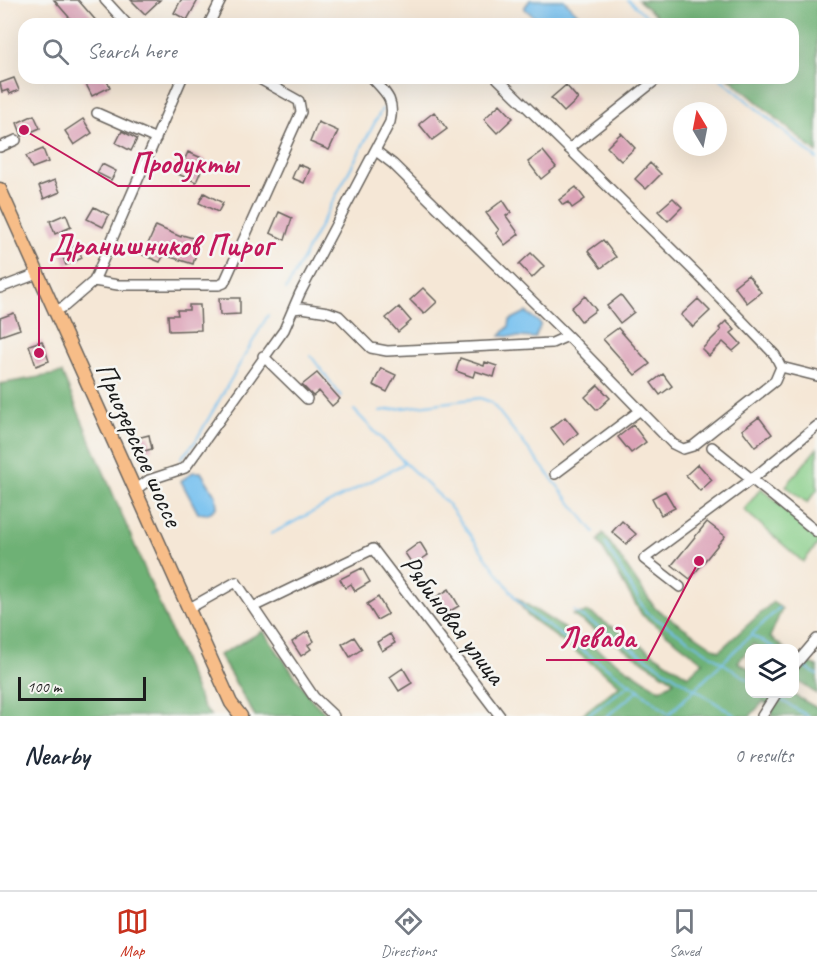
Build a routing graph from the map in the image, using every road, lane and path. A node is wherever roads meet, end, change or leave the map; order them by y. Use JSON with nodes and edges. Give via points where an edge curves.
{"nodes":[{"id":1,"x":105,"y":0,"type":"edge"},
{"id":2,"x":220,"y":0,"type":"edge"},
{"id":3,"x":122,"y":18,"type":"edge"},
{"id":4,"x":212,"y":18,"type":"edge"},
{"id":5,"x":177,"y":84,"type":"edge"},
{"id":6,"x":269,"y":84,"type":"edge"},
{"id":7,"x":378,"y":84,"type":"edge"},
{"id":8,"x":503,"y":84,"type":"edge"},
{"id":9,"x":651,"y":84,"type":"edge"},
{"id":10,"x":97,"y":113,"type":"dead end"},
{"id":11,"x":156,"y":139,"type":"junction"},
{"id":12,"x":16,"y":140,"type":"dead end"},
{"id":13,"x":0,"y":147,"type":"edge"},
{"id":14,"x":569,"y":148,"type":"junction"},
{"id":15,"x":376,"y":152,"type":"junction"},
{"id":16,"x":0,"y":189,"type":"edge"},
{"id":17,"x":38,"y":274,"type":"junction"},
{"id":18,"x":94,"y":280,"type":"junction"},
{"id":19,"x":0,"y":288,"type":"edge"},
{"id":20,"x":293,"y":309,"type":"junction"},
{"id":21,"x":54,"y":311,"type":"junction"},
{"id":22,"x":568,"y":336,"type":"junction"},
{"id":23,"x":263,"y":356,"type":"junction"},
{"id":24,"x":781,"y":367,"type":"junction"},
{"id":25,"x":817,"y":376,"type":"edge"},
{"id":26,"x":307,"y":399,"type":"dead end"},
{"id":27,"x":639,"y":411,"type":"junction"},
{"id":28,"x":817,"y":426,"type":"edge"},
{"id":29,"x":712,"y":447,"type":"dead end"},
{"id":30,"x":555,"y":474,"type":"dead end"},
{"id":31,"x":752,"y":479,"type":"junction"},
{"id":32,"x":135,"y":490,"type":"junction"},
{"id":33,"x":817,"y":532,"type":"edge"},
{"id":34,"x":680,"y":587,"type":"dead end"},
{"id":35,"x":253,"y":607,"type":"junction"},
{"id":36,"x":188,"y":609,"type":"junction"},
{"id":37,"x":817,"y":639,"type":"edge"},
{"id":38,"x":799,"y":661,"type":"edge"},
{"id":39,"x":773,"y":698,"type":"edge"},
{"id":40,"x":241,"y":716,"type":"edge"},
{"id":41,"x":334,"y":716,"type":"edge"},
{"id":42,"x":500,"y":716,"type":"edge"},
{"id":43,"x":762,"y":716,"type":"edge"}],
"edges":[{"from":1,"to":3,"type":"street"},
{"from":2,"to":4,"type":"street"},
{"from":5,"to":11,"type":"street"},
{"from":6,"to":18,"type":"street","via":[[299,100],[301,112],[224,283],[118,285]]},
{"from":7,"to":15,"type":"street","via":[[393,107]]},
{"from":8,"to":14,"type":"street"},
{"from":9,"to":14,"type":"street"},
{"from":10,"to":11,"type":"street"},
{"from":11,"to":18,"type":"street"},
{"from":12,"to":13,"type":"street"},
{"from":14,"to":24,"type":"street","via":[[707,284],[775,355]]},
{"from":15,"to":20,"type":"street"},
{"from":15,"to":22,"type":"street","via":[[393,164]]},
{"from":16,"to":17,"type":"main road","name":"Приозерское шоссе"},
{"from":17,"to":19,"type":"street"},
{"from":17,"to":21,"type":"main road","name":"Приозерское шоссе"},
{"from":18,"to":21,"type":"street","via":[[71,302]]},
{"from":20,"to":22,"type":"street","via":[[334,314],[371,348],[387,351],[552,343]]},
{"from":20,"to":23,"type":"street","via":[[284,330]]},
{"from":21,"to":32,"type":"main road","name":"Приозерское шоссе"},
{"from":22,"to":27,"type":"street"},
{"from":23,"to":26,"type":"street"},
{"from":23,"to":32,"type":"street","via":[[185,468],[149,480]]},
{"from":24,"to":25,"type":"street"},
{"from":24,"to":27,"type":"street","via":[[775,381],[693,446],[683,449],[672,444]]},
{"from":27,"to":30,"type":"street"},
{"from":28,"to":31,"type":"street"},
{"from":29,"to":31,"type":"street"},
{"from":31,"to":33,"type":"street"},
{"from":31,"to":34,"type":"street","via":[[644,559]]},
{"from":32,"to":36,"type":"main road","name":"Приозерское шоссе"},
{"from":35,"to":36,"type":"street","via":[[236,582]]},
{"from":35,"to":41,"type":"street","via":[[314,697]]},
{"from":35,"to":42,"type":"street","name":"Рябиновая улица","via":[[373,549]]},
{"from":36,"to":40,"type":"main road","name":"Приозерское шоссе","via":[[231,703]]},
{"from":37,"to":38,"type":"street"},
{"from":39,"to":43,"type":"street"}]}
